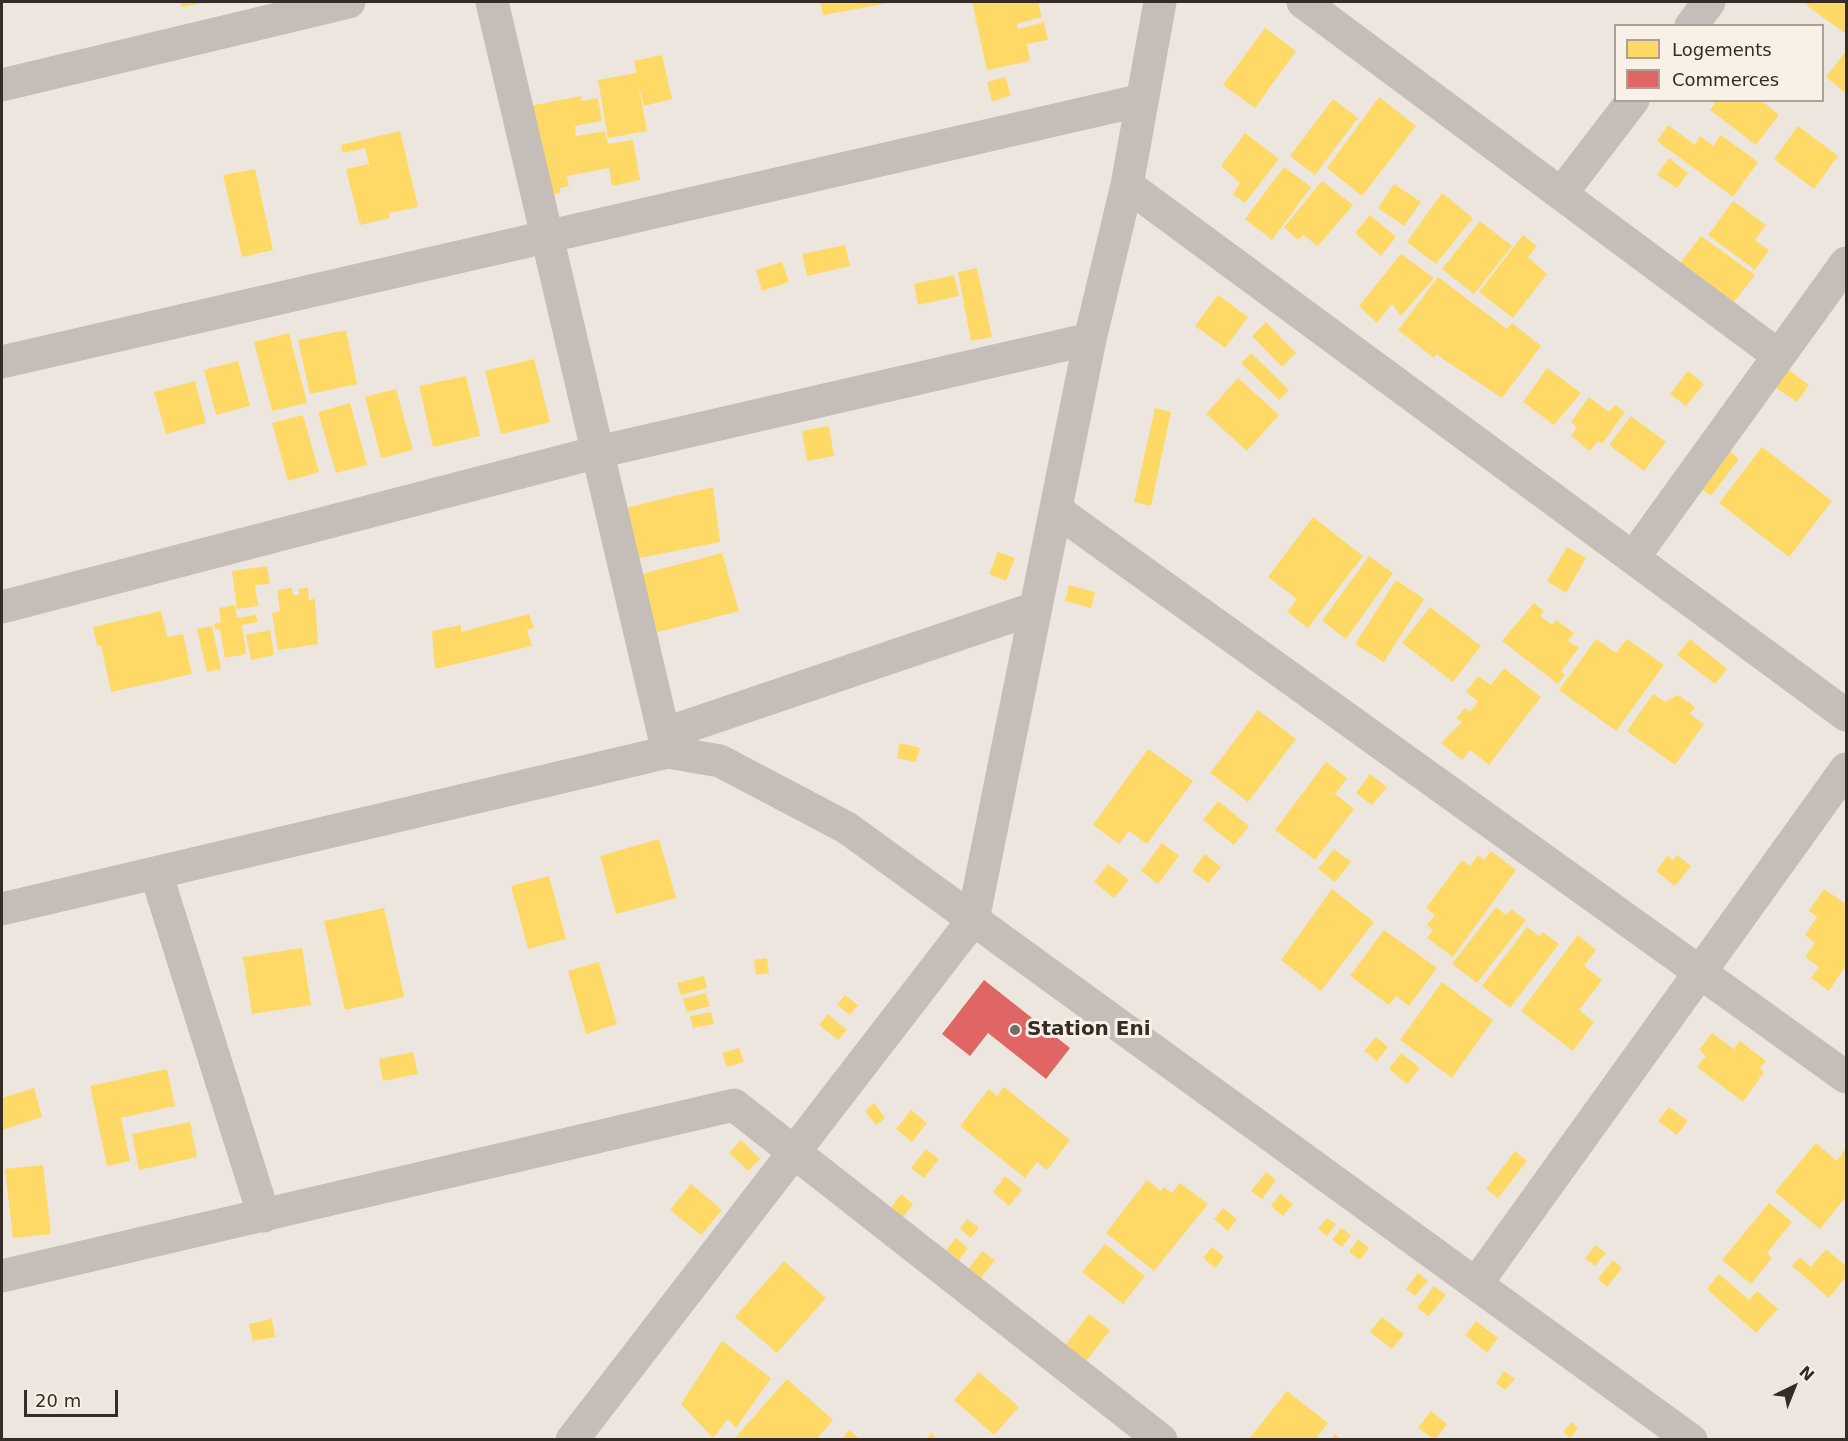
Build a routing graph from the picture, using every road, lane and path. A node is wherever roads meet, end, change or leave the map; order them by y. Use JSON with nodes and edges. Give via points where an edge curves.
{"nodes":[{"id":1,"x":349,"y":2,"type":"edge"},
{"id":2,"x":492,"y":2,"type":"edge"},
{"id":3,"x":1160,"y":2,"type":"edge"},
{"id":4,"x":1303,"y":2,"type":"edge"},
{"id":5,"x":1709,"y":2,"type":"edge"},
{"id":6,"x":1692,"y":24,"type":"edge"},
{"id":7,"x":2,"y":85,"type":"edge"},
{"id":8,"x":1142,"y":100,"type":"junction"},
{"id":9,"x":1631,"y":102,"type":"edge"},
{"id":10,"x":1127,"y":185,"type":"junction"},
{"id":11,"x":1561,"y":194,"type":"junction"},
{"id":12,"x":546,"y":237,"type":"junction"},
{"id":13,"x":1846,"y":263,"type":"edge"},
{"id":14,"x":1090,"y":339,"type":"junction"},
{"id":15,"x":1779,"y":357,"type":"junction"},
{"id":16,"x":2,"y":362,"type":"edge"},
{"id":17,"x":598,"y":452,"type":"junction"},
{"id":18,"x":1056,"y":510,"type":"junction"},
{"id":19,"x":1633,"y":558,"type":"junction"},
{"id":20,"x":2,"y":607,"type":"edge"},
{"id":21,"x":1036,"y":608,"type":"junction"},
{"id":22,"x":1846,"y":715,"type":"edge"},
{"id":23,"x":666,"y":743,"type":"junction"},
{"id":24,"x":1846,"y":769,"type":"edge"},
{"id":25,"x":156,"y":873,"type":"junction"},
{"id":26,"x":2,"y":909,"type":"edge"},
{"id":27,"x":974,"y":920,"type":"junction"},
{"id":28,"x":1700,"y":972,"type":"junction"},
{"id":29,"x":1846,"y":1077,"type":"edge"},
{"id":30,"x":794,"y":1152,"type":"junction"},
{"id":31,"x":264,"y":1216,"type":"junction"},
{"id":32,"x":2,"y":1276,"type":"edge"},
{"id":33,"x":1476,"y":1284,"type":"junction"},
{"id":34,"x":587,"y":1434,"type":"edge"},
{"id":35,"x":1161,"y":1440,"type":"edge"},
{"id":36,"x":1691,"y":1440,"type":"edge"}],
"edges":[{"from":1,"to":7,"type":"street"},
{"from":2,"to":12,"type":"street"},
{"from":3,"to":8,"type":"street"},
{"from":4,"to":11,"type":"street"},
{"from":5,"to":6,"type":"street"},
{"from":8,"to":10,"type":"street"},
{"from":8,"to":12,"type":"street"},
{"from":9,"to":11,"type":"street"},
{"from":10,"to":14,"type":"street"},
{"from":10,"to":19,"type":"street"},
{"from":11,"to":15,"type":"street"},
{"from":12,"to":16,"type":"street"},
{"from":12,"to":17,"type":"street"},
{"from":13,"to":15,"type":"street"},
{"from":14,"to":17,"type":"street"},
{"from":14,"to":18,"type":"street"},
{"from":15,"to":19,"type":"street"},
{"from":17,"to":20,"type":"street"},
{"from":17,"to":23,"type":"street"},
{"from":18,"to":21,"type":"street"},
{"from":18,"to":28,"type":"street"},
{"from":19,"to":22,"type":"street"},
{"from":21,"to":23,"type":"street"},
{"from":21,"to":27,"type":"street"},
{"from":23,"to":25,"type":"street"},
{"from":23,"to":27,"type":"street","via":[[720,760],[847,828]]},
{"from":24,"to":28,"type":"street"},
{"from":25,"to":26,"type":"street"},
{"from":25,"to":31,"type":"street"},
{"from":27,"to":30,"type":"street"},
{"from":27,"to":33,"type":"street"},
{"from":28,"to":29,"type":"street"},
{"from":28,"to":33,"type":"street"},
{"from":30,"to":31,"type":"street","via":[[734,1105]]},
{"from":30,"to":34,"type":"street"},
{"from":30,"to":35,"type":"street"},
{"from":31,"to":32,"type":"street"},
{"from":33,"to":36,"type":"street"}]}
